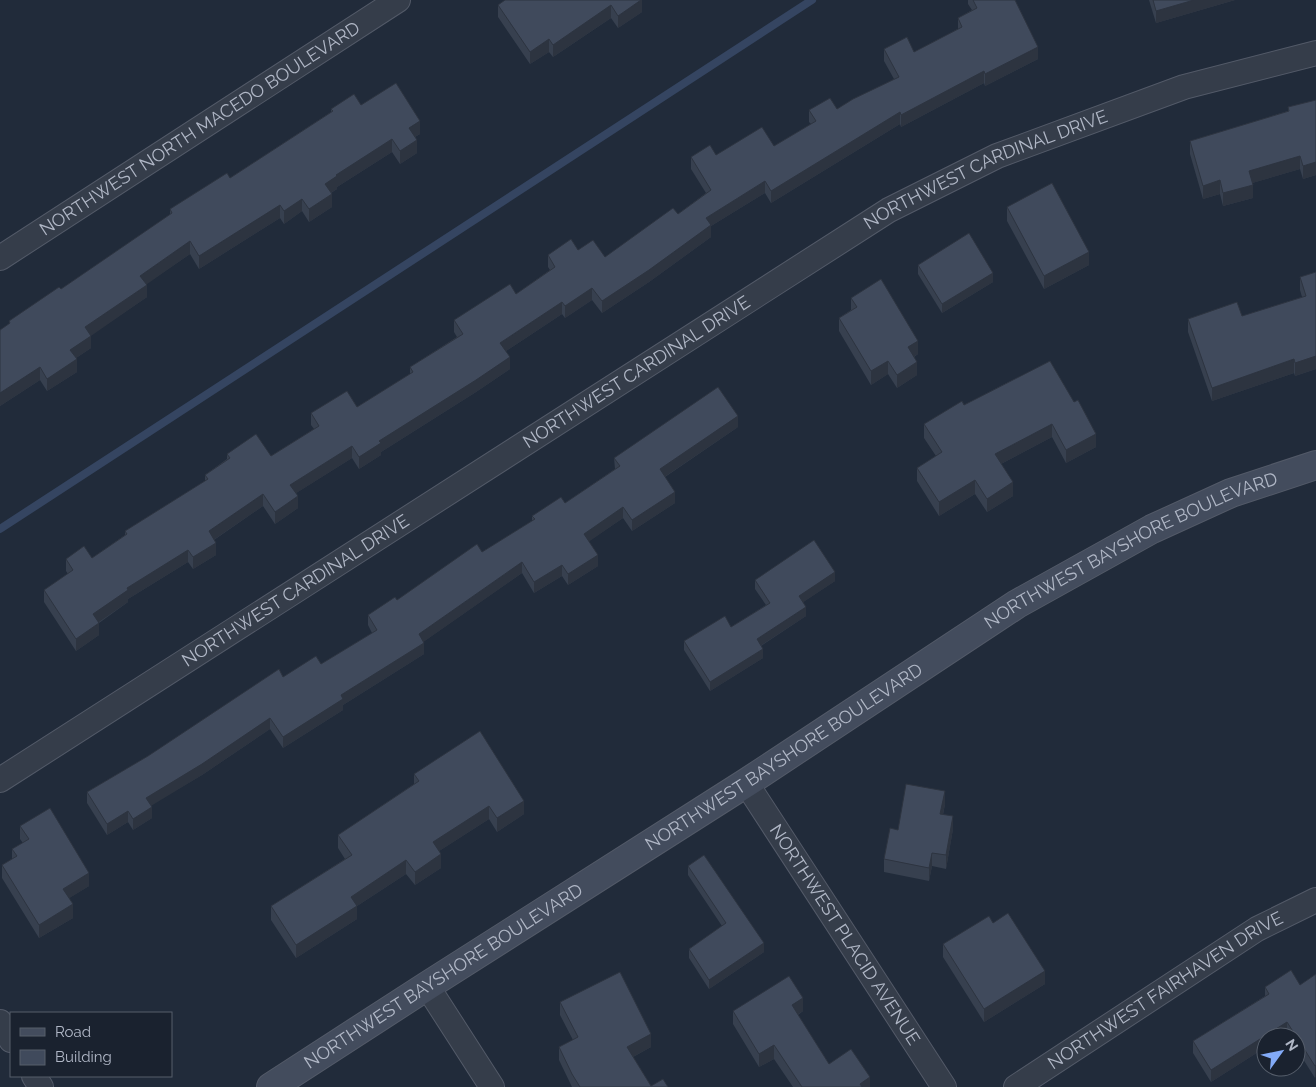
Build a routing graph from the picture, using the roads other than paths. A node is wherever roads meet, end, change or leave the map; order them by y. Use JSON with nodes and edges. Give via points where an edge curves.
{"nodes":[{"id":1,"x":398,"y":0,"type":"edge"},
{"id":2,"x":1316,"y":53,"type":"edge"},
{"id":3,"x":0,"y":258,"type":"edge"},
{"id":4,"x":1316,"y":465,"type":"edge"},
{"id":5,"x":0,"y":780,"type":"edge"},
{"id":6,"x":746,"y":783,"type":"junction"},
{"id":7,"x":1316,"y":900,"type":"edge"},
{"id":8,"x":427,"y":986,"type":"junction"},
{"id":9,"x":0,"y":1022,"type":"edge"},
{"id":10,"x":10,"y":1038,"type":"edge"},
{"id":11,"x":271,"y":1087,"type":"edge"},
{"id":12,"x":492,"y":1087,"type":"edge"},
{"id":13,"x":944,"y":1087,"type":"edge"},
{"id":14,"x":1016,"y":1087,"type":"edge"}],
"edges":[{"from":1,"to":3,"type":"street","name":"NORTHWEST NORTH MACEDO BOULEVARD"},
{"from":2,"to":5,"type":"street","name":"NORTHWEST CARDINAL DRIVE","via":[[1184,87],[1006,153],[889,210]]},
{"from":4,"to":6,"type":"main road","name":"NORTHWEST BAYSHORE BOULEVARD","via":[[1231,493],[1152,529],[1017,604]]},
{"from":6,"to":8,"type":"main road","name":"NORTHWEST BAYSHORE BOULEVARD"},
{"from":6,"to":13,"type":"street","name":"NORTHWEST PLACID AVENUE"},
{"from":7,"to":14,"type":"street","name":"NORTHWEST FAIRHAVEN DRIVE","via":[[1257,929]]},
{"from":8,"to":11,"type":"main road","name":"NORTHWEST BAYSHORE BOULEVARD"},
{"from":8,"to":12,"type":"street"},
{"from":9,"to":10,"type":"street"}]}
